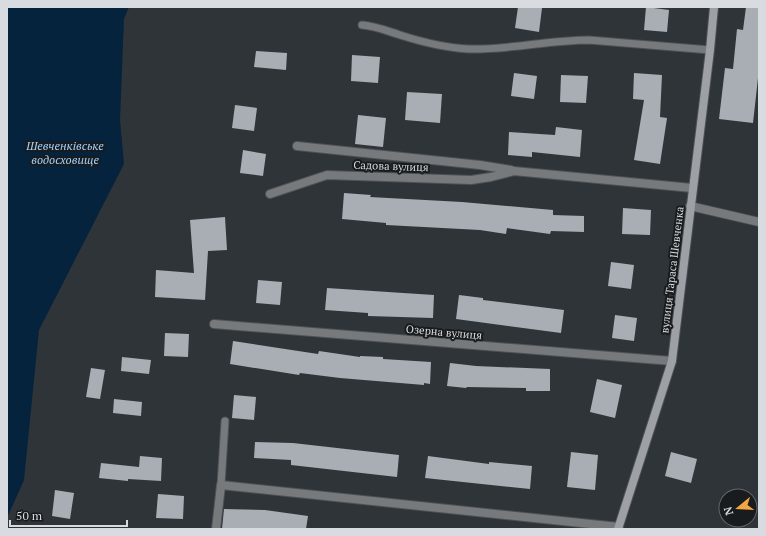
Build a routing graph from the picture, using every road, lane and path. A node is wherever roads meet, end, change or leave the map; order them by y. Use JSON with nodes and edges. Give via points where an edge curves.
{"nodes":[{"id":1,"x":714,"y":7,"type":"edge"},
{"id":2,"x":362,"y":25,"type":"dead end"},
{"id":3,"x":710,"y":50,"type":"junction"},
{"id":4,"x":297,"y":146,"type":"dead end"},
{"id":5,"x":514,"y":171,"type":"junction"},
{"id":6,"x":692,"y":188,"type":"junction"},
{"id":7,"x":270,"y":194,"type":"dead end"},
{"id":8,"x":690,"y":206,"type":"junction"},
{"id":9,"x":759,"y":222,"type":"edge"},
{"id":10,"x":214,"y":324,"type":"dead end"},
{"id":11,"x":672,"y":361,"type":"junction"},
{"id":12,"x":225,"y":421,"type":"dead end"},
{"id":13,"x":221,"y":485,"type":"junction"},
{"id":14,"x":618,"y":528,"type":"edge"},
{"id":15,"x":216,"y":529,"type":"edge"}],
"edges":[{"from":1,"to":3,"type":"main road","name":"вулиця Тараса Шевченка"},
{"from":2,"to":3,"type":"lane","via":[[377,26],[431,44],[469,49],[589,40]]},
{"from":3,"to":6,"type":"main road","name":"вулиця Тараса Шевченка"},
{"from":4,"to":5,"type":"street","name":"Садова вулиця","via":[[480,165]]},
{"from":5,"to":6,"type":"street","name":"Садова вулиця"},
{"from":5,"to":7,"type":"street","name":"Садова вулиця","via":[[491,178],[471,180],[328,175]]},
{"from":6,"to":8,"type":"main road","name":"вулиця Тараса Шевченка"},
{"from":8,"to":9,"type":"street"},
{"from":8,"to":11,"type":"main road","name":"вулиця Тараса Шевченка"},
{"from":10,"to":11,"type":"street","name":"Озерна вулиця"},
{"from":11,"to":14,"type":"main road","name":"вулиця Тараса Шевченка"},
{"from":12,"to":13,"type":"lane"},
{"from":13,"to":14,"type":"street"},
{"from":13,"to":15,"type":"street"}]}
